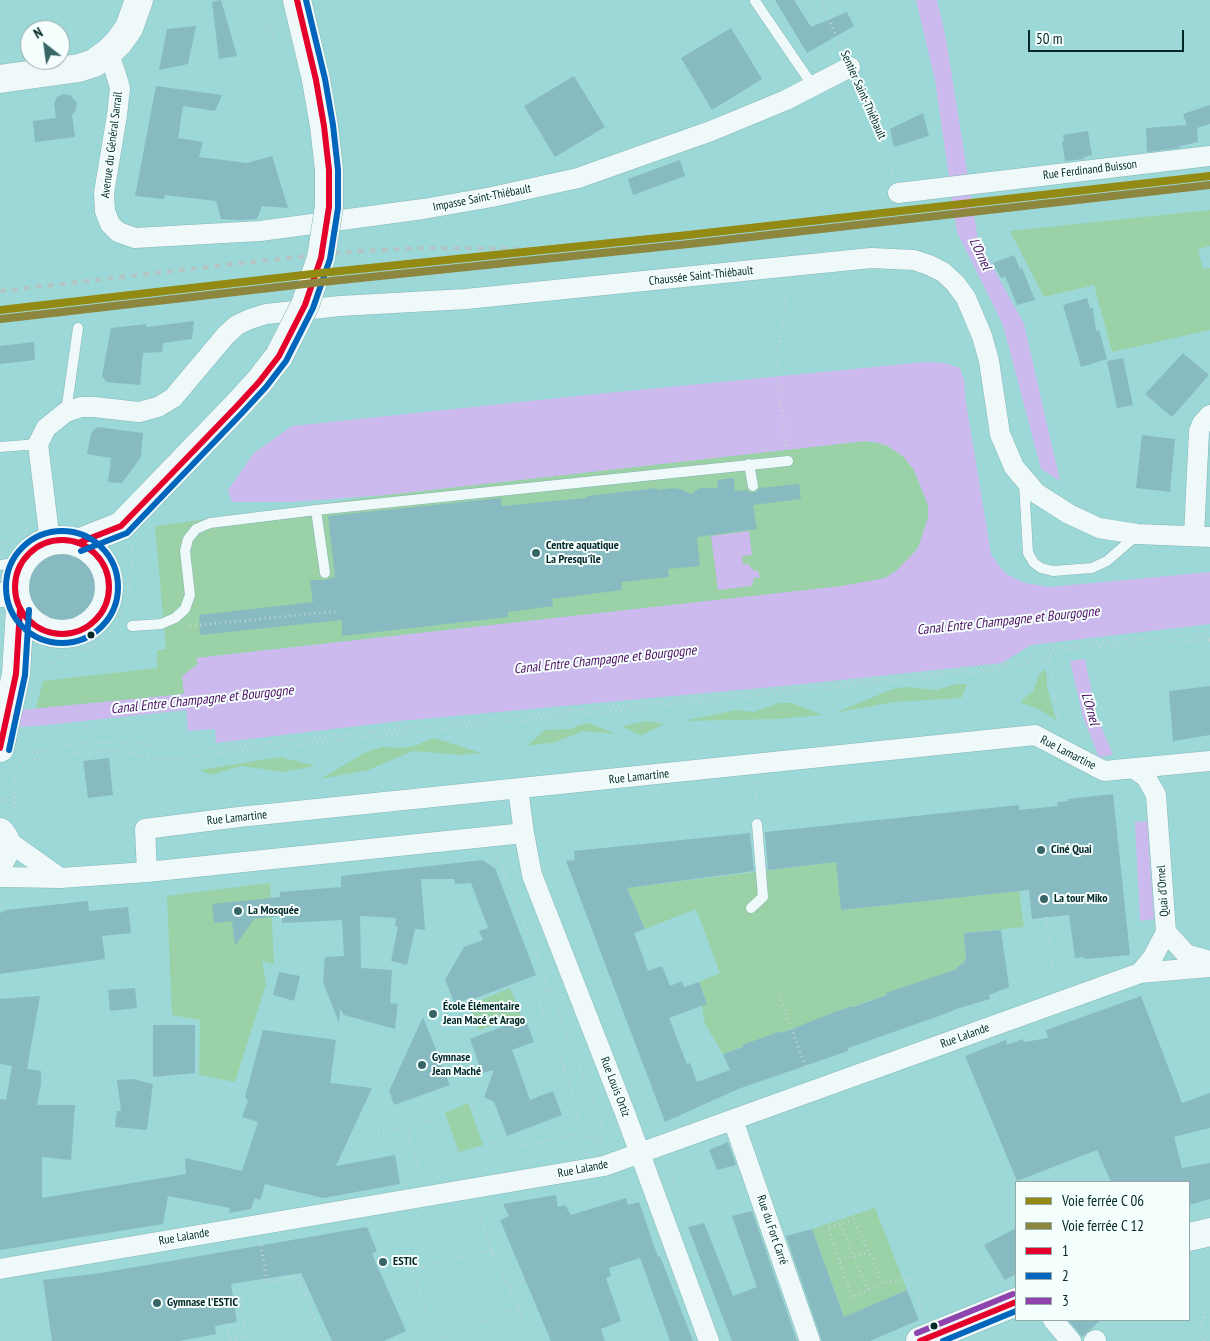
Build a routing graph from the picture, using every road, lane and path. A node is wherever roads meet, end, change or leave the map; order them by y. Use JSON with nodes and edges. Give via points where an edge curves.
{"nodes":[{"id":1,"x":139,"y":0,"type":"edge"},
{"id":2,"x":298,"y":0,"type":"edge"},
{"id":3,"x":821,"y":0,"type":"edge"},
{"id":4,"x":755,"y":1,"type":"edge"},
{"id":5,"x":108,"y":53,"type":"junction"},
{"id":6,"x":850,"y":67,"type":"junction"},
{"id":7,"x":0,"y":79,"type":"edge"},
{"id":8,"x":812,"y":86,"type":"junction"},
{"id":9,"x":1210,"y":156,"type":"edge"},
{"id":10,"x":898,"y":193,"type":"joint"},
{"id":11,"x":105,"y":211,"type":"joint"},
{"id":12,"x":791,"y":266,"type":"junction"},
{"id":13,"x":78,"y":328,"type":"dead end"},
{"id":14,"x":66,"y":412,"type":"junction"},
{"id":15,"x":1210,"y":415,"type":"edge"},
{"id":16,"x":38,"y":444,"type":"junction"},
{"id":17,"x":0,"y":446,"type":"edge"},
{"id":18,"x":788,"y":461,"type":"joint"},
{"id":19,"x":749,"y":464,"type":"junction"},
{"id":20,"x":1024,"y":480,"type":"junction"},
{"id":21,"x":753,"y":486,"type":"dead end"},
{"id":22,"x":316,"y":510,"type":"junction"},
{"id":23,"x":127,"y":532,"type":"junction"},
{"id":24,"x":1138,"y":534,"type":"junction"},
{"id":25,"x":1202,"y":537,"type":"edge"},
{"id":26,"x":50,"y":542,"type":"junction"},
{"id":27,"x":78,"y":543,"type":"junction"},
{"id":28,"x":11,"y":564,"type":"edge"},
{"id":29,"x":107,"y":572,"type":"junction"},
{"id":30,"x":325,"y":573,"type":"dead end"},
{"id":31,"x":12,"y":599,"type":"edge"},
{"id":32,"x":339,"y":611,"type":"dead end"},
{"id":33,"x":200,"y":625,"type":"dead end"},
{"id":34,"x":132,"y":626,"type":"dead end"},
{"id":35,"x":58,"y":634,"type":"junction"},
{"id":36,"x":1210,"y":634,"type":"edge"},
{"id":37,"x":1210,"y":640,"type":"edge"},
{"id":38,"x":1048,"y":658,"type":"junction"},
{"id":39,"x":23,"y":676,"type":"junction"},
{"id":40,"x":1065,"y":751,"type":"junction"},
{"id":41,"x":12,"y":756,"type":"edge"},
{"id":42,"x":1210,"y":761,"type":"edge"},
{"id":43,"x":754,"y":765,"type":"junction"},
{"id":44,"x":1133,"y":768,"type":"junction"},
{"id":45,"x":518,"y":789,"type":"junction"},
{"id":46,"x":0,"y":800,"type":"edge"},
{"id":47,"x":14,"y":800,"type":"junction"},
{"id":48,"x":757,"y":824,"type":"joint"},
{"id":49,"x":524,"y":833,"type":"junction"},
{"id":50,"x":5,"y":838,"type":"edge"},
{"id":51,"x":489,"y":854,"type":"dead end"},
{"id":52,"x":148,"y":872,"type":"junction"},
{"id":53,"x":0,"y":877,"type":"edge"},
{"id":54,"x":31,"y":877,"type":"junction"},
{"id":55,"x":60,"y":878,"type":"junction"},
{"id":56,"x":0,"y":905,"type":"edge"},
{"id":57,"x":751,"y":908,"type":"dead end"},
{"id":58,"x":1046,"y":917,"type":"dead end"},
{"id":59,"x":1166,"y":932,"type":"junction"},
{"id":60,"x":1210,"y":961,"type":"edge"},
{"id":61,"x":1210,"y":967,"type":"edge"},
{"id":62,"x":1140,"y":972,"type":"junction"},
{"id":63,"x":576,"y":985,"type":"junction"},
{"id":64,"x":550,"y":992,"type":"junction"},
{"id":65,"x":779,"y":995,"type":"dead end"},
{"id":66,"x":1056,"y":1003,"type":"junction"},
{"id":67,"x":814,"y":1090,"type":"junction"},
{"id":68,"x":471,"y":1101,"type":"dead end"},
{"id":69,"x":432,"y":1119,"type":"dead end"},
{"id":70,"x":733,"y":1120,"type":"junction"},
{"id":71,"x":407,"y":1130,"type":"junction"},
{"id":72,"x":378,"y":1131,"type":"dead end"},
{"id":73,"x":577,"y":1133,"type":"junction"},
{"id":74,"x":640,"y":1153,"type":"junction"},
{"id":75,"x":999,"y":1154,"type":"dead end"},
{"id":76,"x":1010,"y":1165,"type":"dead end"},
{"id":77,"x":474,"y":1189,"type":"junction"},
{"id":78,"x":427,"y":1196,"type":"junction"},
{"id":79,"x":840,"y":1224,"type":"junction"},
{"id":80,"x":258,"y":1225,"type":"junction"},
{"id":81,"x":1210,"y":1232,"type":"edge"},
{"id":82,"x":1190,"y":1236,"type":"edge"},
{"id":83,"x":491,"y":1250,"type":"junction"},
{"id":84,"x":869,"y":1252,"type":"junction"},
{"id":85,"x":840,"y":1260,"type":"junction"},
{"id":86,"x":0,"y":1268,"type":"edge"},
{"id":87,"x":524,"y":1280,"type":"dead end"},
{"id":88,"x":267,"y":1282,"type":"junction"},
{"id":89,"x":883,"y":1284,"type":"junction"},
{"id":90,"x":509,"y":1288,"type":"junction"},
{"id":91,"x":868,"y":1290,"type":"junction"},
{"id":92,"x":1015,"y":1302,"type":"edge"},
{"id":93,"x":1210,"y":1307,"type":"edge"},
{"id":94,"x":518,"y":1308,"type":"junction"},
{"id":95,"x":1054,"y":1321,"type":"edge"},
{"id":96,"x":226,"y":1324,"type":"dead end"},
{"id":97,"x":926,"y":1338,"type":"edge"},
{"id":98,"x":246,"y":1339,"type":"edge"},
{"id":99,"x":436,"y":1340,"type":"edge"},
{"id":100,"x":230,"y":1341,"type":"edge"},
{"id":101,"x":324,"y":1341,"type":"edge"},
{"id":102,"x":532,"y":1341,"type":"edge"},
{"id":103,"x":709,"y":1341,"type":"edge"},
{"id":104,"x":810,"y":1341,"type":"edge"},
{"id":105,"x":1071,"y":1341,"type":"edge"},
{"id":106,"x":1204,"y":1341,"type":"edge"}],
"edges":[{"from":1,"to":5,"type":"main road","via":[[129,28]]},
{"from":2,"to":23,"type":"main road","bridge":true,"via":[[316,80],[329,170],[329,207],[321,258],[313,284],[279,356]]},
{"from":3,"to":6,"type":"path","name":"Sentier Saint-Thiébault"},
{"from":4,"to":8,"type":"lane"},
{"from":5,"to":7,"type":"main road","via":[[79,68]]},
{"from":5,"to":11,"type":"street","name":"Avenue du Général Sarrail","via":[[120,88],[104,193]]},
{"from":6,"to":8,"type":"street","name":"Impasse Saint-Thiébault"},
{"from":6,"to":10,"type":"path","name":"Sentier Saint-Thiébault","via":[[886,149]]},
{"from":8,"to":11,"type":"street","name":"Impasse Saint-Thiébault","via":[[711,131],[578,178],[458,203],[260,231],[135,238],[118,232],[110,224]]},
{"from":9,"to":10,"type":"street","name":"Rue Ferdinand Buisson"},
{"from":12,"to":14,"type":"street","name":"Chaussée Saint-Thiébault","via":[[466,299],[266,314],[237,325],[172,398],[158,407],[139,412],[80,407]]},
{"from":12,"to":18,"type":"path","via":[[776,366]]},
{"from":12,"to":20,"type":"street","name":"Chaussée Saint-Thiébault","via":[[871,258],[914,260],[943,272],[955,283],[966,298],[982,336],[1000,434],[1014,467]]},
{"from":13,"to":14,"type":"lane"},
{"from":14,"to":16,"type":"street","via":[[46,428]]},
{"from":15,"to":25,"type":"street","via":[[1199,431]]},
{"from":16,"to":17,"type":"lane"},
{"from":16,"to":26,"type":"street"},
{"from":18,"to":19,"type":"lane"},
{"from":19,"to":21,"type":"lane"},
{"from":19,"to":22,"type":"lane"},
{"from":20,"to":24,"type":"street","name":"Chaussée Saint-Thiébault","via":[[1036,493],[1083,522]]},
{"from":20,"to":24,"type":"lane","via":[[1028,553],[1041,568],[1053,571],[1092,568],[1107,561]]},
{"from":22,"to":30,"type":"lane"},
{"from":22,"to":34,"type":"lane","via":[[210,523],[196,529],[188,539],[185,551],[190,596],[185,609],[161,624]]},
{"from":23,"to":27,"type":"main road"},
{"from":23,"to":29,"type":"main road"},
{"from":23,"to":39,"type":"path","via":[[128,601],[120,618],[95,644]]},
{"from":24,"to":25,"type":"street","name":"Chaussée Saint-Thiébault"},
{"from":26,"to":27,"type":"main road"},
{"from":26,"to":28,"type":"main road"},
{"from":27,"to":29,"type":"main road","via":[[98,557]]},
{"from":28,"to":31,"type":"main road","via":[[15,581]]},
{"from":29,"to":35,"type":"main road","via":[[109,593],[102,612],[88,626],[70,634]]},
{"from":31,"to":35,"type":"main road","via":[[32,624]]},
{"from":31,"to":39,"type":"main road"},
{"from":32,"to":33,"type":"path"},
{"from":35,"to":39,"type":"main road","via":[[31,658]]},
{"from":36,"to":41,"type":"path","via":[[1048,649],[1002,666],[206,749],[171,749],[135,741],[74,744]]},
{"from":37,"to":38,"type":"path","via":[[1058,651]]},
{"from":38,"to":40,"type":"path"},
{"from":38,"to":41,"type":"path","via":[[999,670],[165,759],[106,750]]},
{"from":39,"to":41,"type":"main road"},
{"from":40,"to":43,"type":"street","name":"Rue Lamartine","via":[[1035,735]]},
{"from":40,"to":44,"type":"street","name":"Rue Lamartine","via":[[1104,771]]},
{"from":41,"to":47,"type":"path"},
{"from":42,"to":44,"type":"street","name":"Rue Lamartine"},
{"from":43,"to":45,"type":"street","name":"Rue Lamartine"},
{"from":43,"to":48,"type":"path"},
{"from":44,"to":59,"type":"street","name":"Quai d'Ornel","via":[[1146,777],[1156,795]]},
{"from":45,"to":49,"type":"street","name":"Rue Louis Ortiz"},
{"from":45,"to":52,"type":"street","name":"Rue Lamartine","via":[[145,829]]},
{"from":46,"to":47,"type":"path"},
{"from":47,"to":50,"type":"path"},
{"from":48,"to":57,"type":"lane","via":[[763,897]]},
{"from":49,"to":52,"type":"street"},
{"from":49,"to":63,"type":"street","name":"Rue Louis Ortiz","via":[[532,875]]},
{"from":50,"to":55,"type":"street"},
{"from":51,"to":64,"type":"path","via":[[498,857]]},
{"from":52,"to":55,"type":"street"},
{"from":53,"to":54,"type":"street"},
{"from":54,"to":55,"type":"street"},
{"from":54,"to":56,"type":"path","via":[[27,894]]},
{"from":58,"to":66,"type":"path"},
{"from":59,"to":60,"type":"street","name":"Quai d'Ornel","via":[[1186,954]]},
{"from":59,"to":62,"type":"street"},
{"from":61,"to":62,"type":"street","name":"Rue Lalande"},
{"from":62,"to":66,"type":"street","name":"Rue Lalande"},
{"from":63,"to":64,"type":"path"},
{"from":63,"to":74,"type":"street","name":"Rue Louis Ortiz"},
{"from":64,"to":73,"type":"path","via":[[537,995],[576,1101]]},
{"from":64,"to":73,"type":"path","via":[[601,1122],[600,1141]]},
{"from":65,"to":67,"type":"path"},
{"from":66,"to":67,"type":"street","name":"Rue Lalande"},
{"from":67,"to":70,"type":"street","name":"Rue Lalande"},
{"from":68,"to":73,"type":"path","via":[[485,1138],[505,1150]]},
{"from":69,"to":71,"type":"path"},
{"from":70,"to":74,"type":"street","name":"Rue Lalande"},
{"from":70,"to":104,"type":"street","name":"Rue du Fort Carré"},
{"from":71,"to":72,"type":"path"},
{"from":71,"to":78,"type":"path"},
{"from":74,"to":77,"type":"street","name":"Rue Lalande","via":[[604,1166]]},
{"from":74,"to":103,"type":"street","name":"Rue Louis Ortiz"},
{"from":75,"to":76,"type":"path","via":[[1005,1168]]},
{"from":77,"to":78,"type":"street","name":"Rue Lalande"},
{"from":77,"to":83,"type":"path"},
{"from":78,"to":80,"type":"street","name":"Rue Lalande"},
{"from":79,"to":84,"type":"path","via":[[854,1219]]},
{"from":79,"to":85,"type":"path","via":[[828,1227]]},
{"from":79,"to":91,"type":"path"},
{"from":80,"to":86,"type":"street","name":"Rue Lalande"},
{"from":80,"to":88,"type":"path"},
{"from":81,"to":82,"type":"main road"},
{"from":83,"to":90,"type":"path"},
{"from":83,"to":99,"type":"path","via":[[411,1270]]},
{"from":84,"to":85,"type":"path"},
{"from":84,"to":89,"type":"path"},
{"from":85,"to":91,"type":"path","via":[[852,1297]]},
{"from":87,"to":90,"type":"path"},
{"from":88,"to":98,"type":"path","via":[[240,1291]]},
{"from":88,"to":101,"type":"path","via":[[296,1276]]},
{"from":89,"to":91,"type":"path"},
{"from":89,"to":97,"type":"path","via":[[909,1278]]},
{"from":90,"to":94,"type":"path"},
{"from":92,"to":97,"type":"main road"},
{"from":93,"to":106,"type":"path","via":[[1204,1311],[1200,1337]]},
{"from":94,"to":99,"type":"path"},
{"from":94,"to":102,"type":"path"},
{"from":95,"to":105,"type":"street"},
{"from":96,"to":100,"type":"path"},
{"from":98,"to":100,"type":"path"}]}
